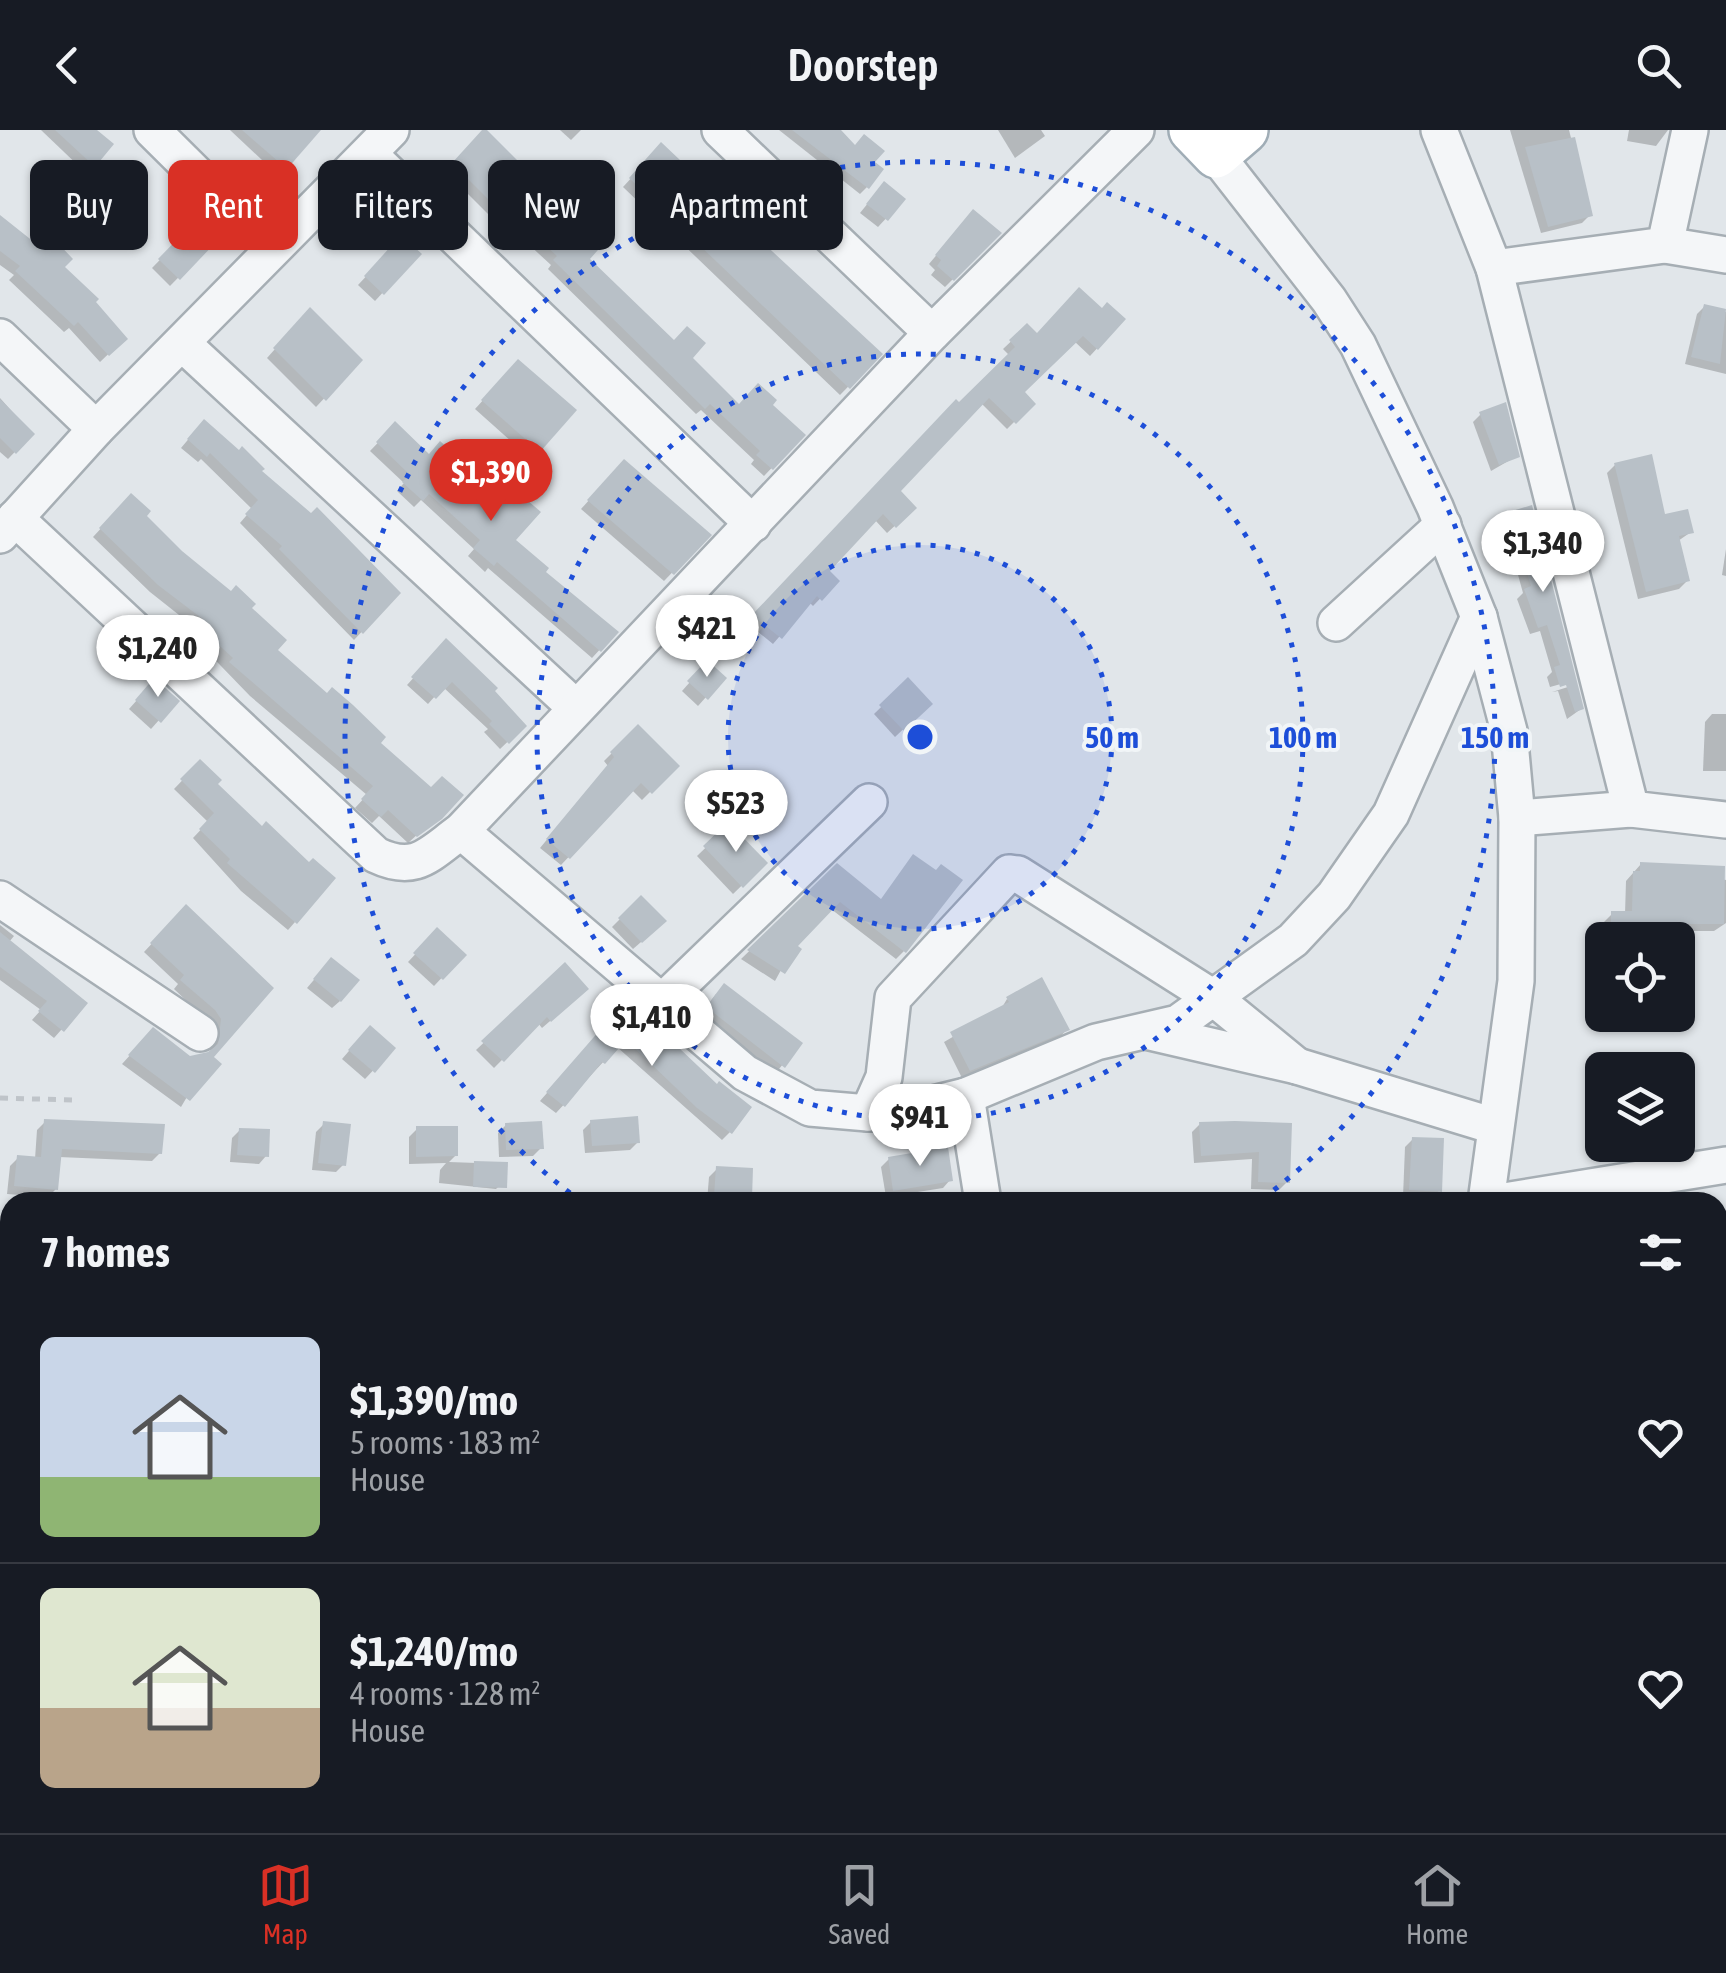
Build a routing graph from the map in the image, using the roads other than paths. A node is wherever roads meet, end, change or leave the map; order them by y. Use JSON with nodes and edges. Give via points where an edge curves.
{"nodes":[{"id":1,"x":152,"y":130,"type":"edge"},
{"id":2,"x":720,"y":130,"type":"edge"},
{"id":3,"x":1136,"y":130,"type":"edge"},
{"id":4,"x":1439,"y":130,"type":"edge"},
{"id":5,"x":1690,"y":130,"type":"edge"},
{"id":6,"x":1218,"y":138,"type":"edge"},
{"id":7,"x":380,"y":142,"type":"edge"},
{"id":8,"x":182,"y":160,"type":"edge"},
{"id":9,"x":298,"y":222,"type":"edge"},
{"id":10,"x":1665,"y":246,"type":"junction"},
{"id":11,"x":269,"y":250,"type":"edge"},
{"id":12,"x":1726,"y":255,"type":"edge"},
{"id":13,"x":1494,"y":268,"type":"junction"},
{"id":14,"x":932,"y":333,"type":"junction"},
{"id":15,"x":0,"y":338,"type":"edge"},
{"id":16,"x":183,"y":344,"type":"junction"},
{"id":17,"x":96,"y":429,"type":"junction"},
{"id":18,"x":753,"y":524,"type":"junction"},
{"id":19,"x":1443,"y":526,"type":"junction"},
{"id":20,"x":7,"y":527,"type":"edge"},
{"id":21,"x":1479,"y":617,"type":"junction"},
{"id":22,"x":1336,"y":624,"type":"dead end"},
{"id":23,"x":576,"y":708,"type":"junction"},
{"id":24,"x":869,"y":802,"type":"dead end"},
{"id":25,"x":1632,"y":809,"type":"junction"},
{"id":26,"x":1517,"y":818,"type":"junction"},
{"id":27,"x":1726,"y":820,"type":"edge"},
{"id":28,"x":462,"y":831,"type":"junction"},
{"id":29,"x":0,"y":898,"type":"edge"},
{"id":30,"x":1215,"y":999,"type":"junction"},
{"id":31,"x":662,"y":1002,"type":"junction"},
{"id":32,"x":1150,"y":1032,"type":"junction"},
{"id":33,"x":200,"y":1033,"type":"dead end"},
{"id":34,"x":1297,"y":1066,"type":"junction"},
{"id":35,"x":966,"y":1096,"type":"junction"},
{"id":36,"x":868,"y":1113,"type":"junction"},
{"id":37,"x":1494,"y":1126,"type":"junction"},
{"id":38,"x":1726,"y":1164,"type":"edge"},
{"id":39,"x":981,"y":1192,"type":"edge"},
{"id":40,"x":1487,"y":1192,"type":"edge"},
{"id":41,"x":1558,"y":1192,"type":"edge"}],
"edges":[{"from":1,"to":8,"type":"street"},
{"from":2,"to":14,"type":"street"},
{"from":3,"to":14,"type":"street"},
{"from":4,"to":13,"type":"street"},
{"from":5,"to":10,"type":"street"},
{"from":6,"to":19,"type":"street","via":[[1358,345]]},
{"from":7,"to":9,"type":"street"},
{"from":7,"to":18,"type":"street"},
{"from":10,"to":12,"type":"street"},
{"from":10,"to":13,"type":"street"},
{"from":11,"to":16,"type":"street"},
{"from":13,"to":25,"type":"street"},
{"from":14,"to":18,"type":"street"},
{"from":15,"to":17,"type":"street"},
{"from":16,"to":17,"type":"street"},
{"from":16,"to":23,"type":"street"},
{"from":17,"to":20,"type":"street"},
{"from":18,"to":23,"type":"street"},
{"from":19,"to":21,"type":"street"},
{"from":19,"to":22,"type":"street"},
{"from":20,"to":28,"type":"street","via":[[376,855],[397,865],[418,862]]},
{"from":21,"to":26,"type":"street","via":[[1509,730]]},
{"from":21,"to":30,"type":"street","via":[[1391,814],[1334,896],[1293,940]]},
{"from":23,"to":28,"type":"street"},
{"from":24,"to":31,"type":"street"},
{"from":25,"to":26,"type":"street"},
{"from":25,"to":27,"type":"street"},
{"from":26,"to":37,"type":"street","via":[[1516,981]]},
{"from":28,"to":31,"type":"street"},
{"from":29,"to":33,"type":"street"},
{"from":30,"to":32,"type":"street"},
{"from":30,"to":34,"type":"street"},
{"from":30,"to":36,"type":"street","via":[[1009,873],[893,998],[884,1077]]},
{"from":31,"to":36,"type":"street","via":[[745,1074],[788,1100]]},
{"from":32,"to":34,"type":"street"},
{"from":32,"to":35,"type":"street","via":[[1096,1042]]},
{"from":34,"to":37,"type":"street"},
{"from":35,"to":36,"type":"street"},
{"from":35,"to":39,"type":"street"},
{"from":37,"to":40,"type":"street"},
{"from":38,"to":41,"type":"street"}]}
